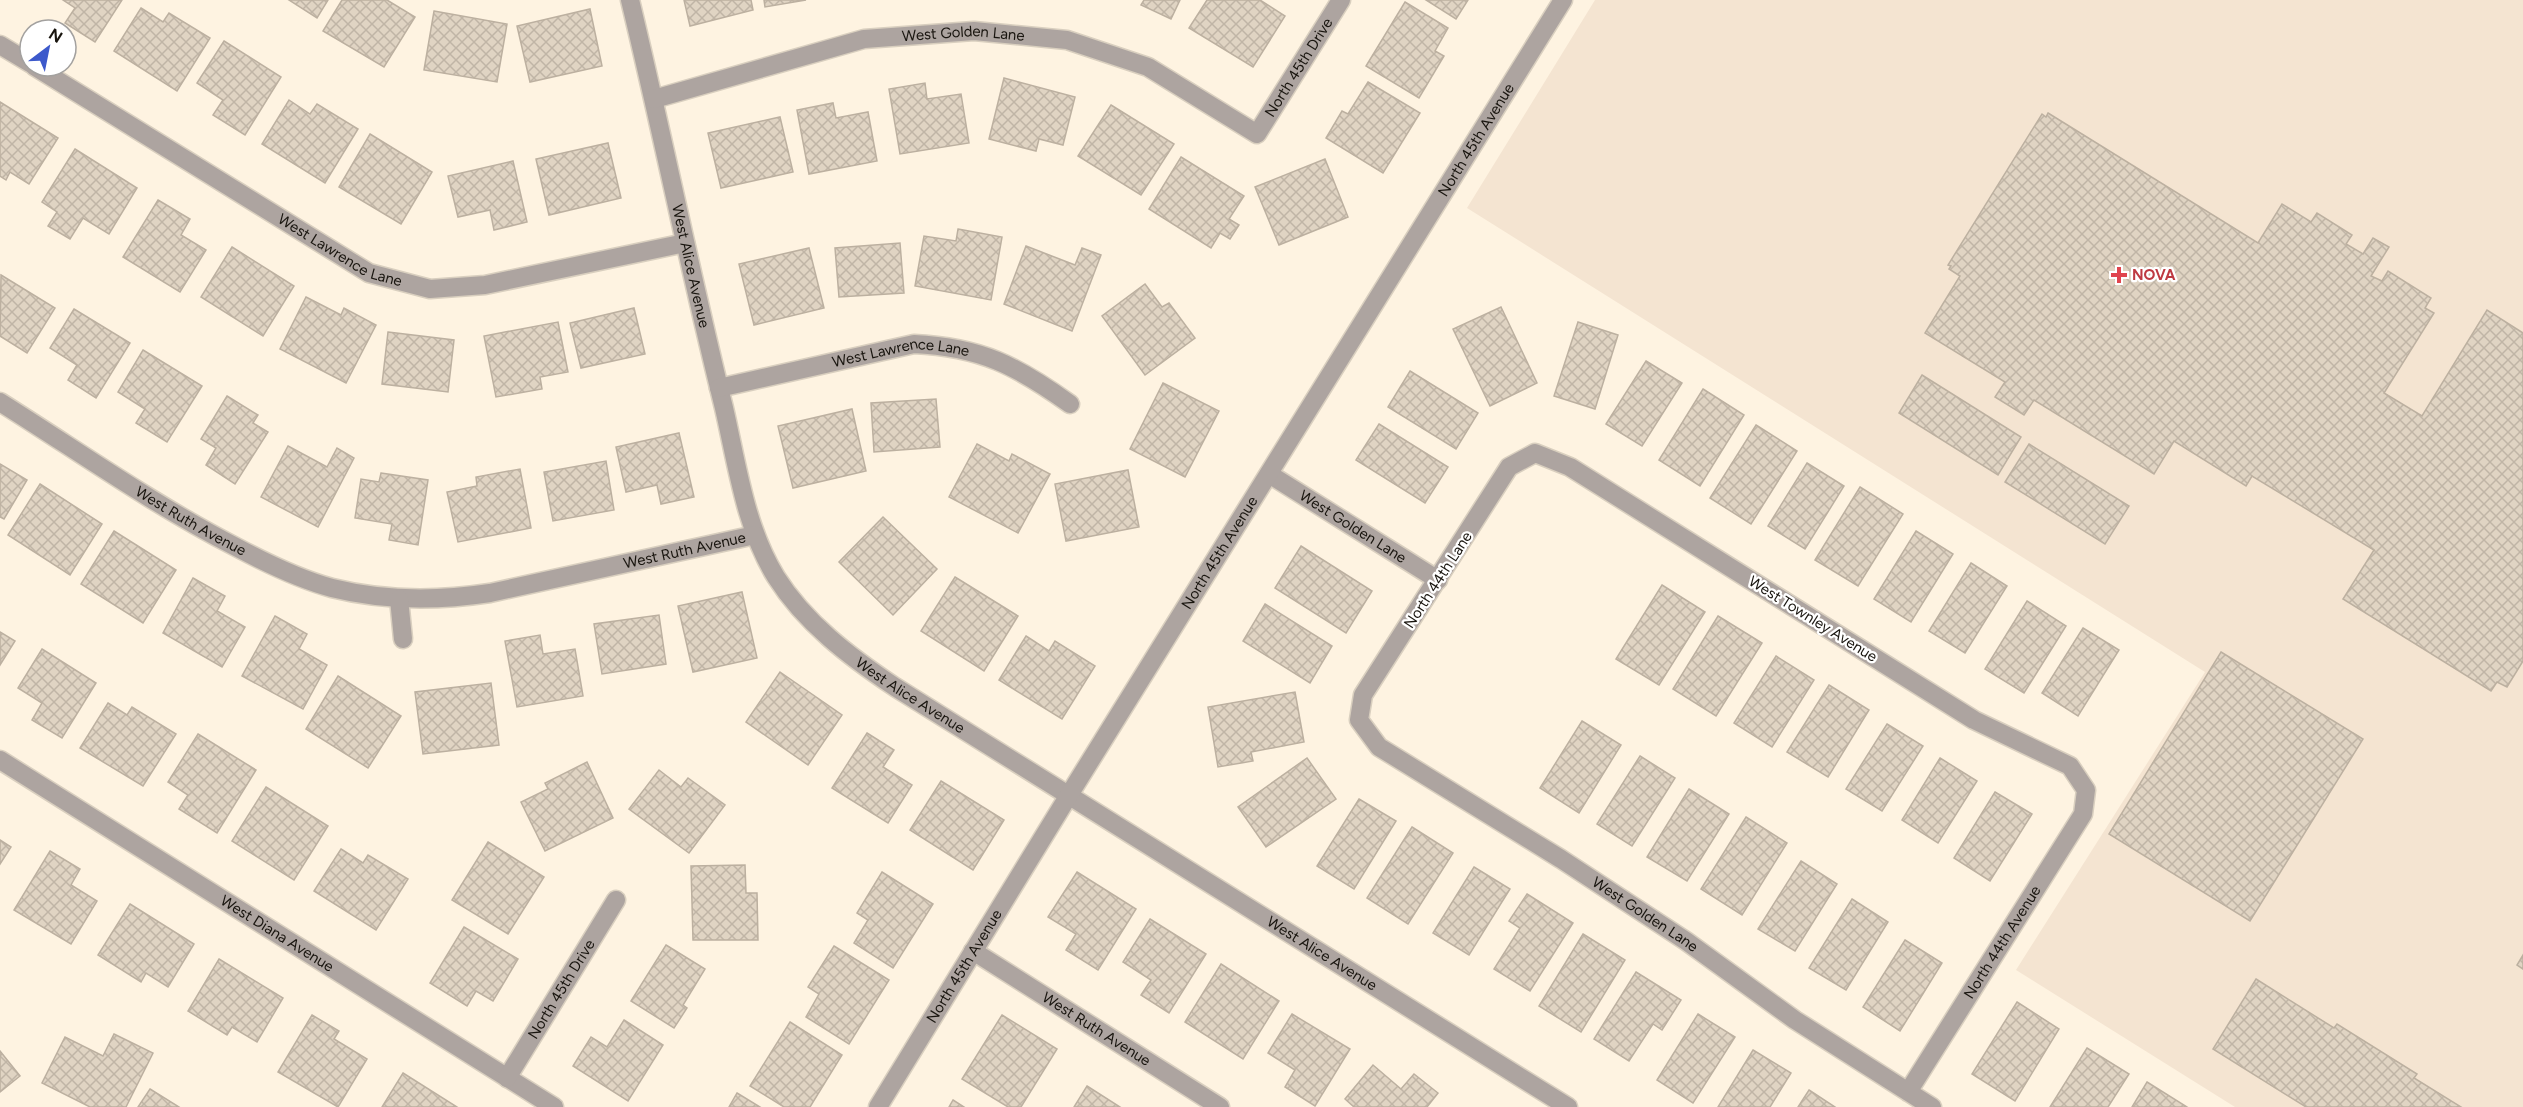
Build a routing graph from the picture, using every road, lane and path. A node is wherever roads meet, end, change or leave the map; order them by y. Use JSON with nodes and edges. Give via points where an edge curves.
{"nodes":[{"id":1,"x":630,"y":0,"type":"edge"},
{"id":2,"x":1341,"y":0,"type":"edge"},
{"id":3,"x":1563,"y":0,"type":"edge"},
{"id":4,"x":0,"y":45,"type":"edge"},
{"id":5,"x":18,"y":56,"type":"edge"},
{"id":6,"x":53,"y":78,"type":"edge"},
{"id":7,"x":654,"y":99,"type":"junction"},
{"id":8,"x":1257,"y":134,"type":"joint"},
{"id":9,"x":685,"y":243,"type":"junction"},
{"id":10,"x":719,"y":388,"type":"junction"},
{"id":11,"x":0,"y":402,"type":"edge"},
{"id":12,"x":1070,"y":404,"type":"dead end"},
{"id":13,"x":1534,"y":453,"type":"joint"},
{"id":14,"x":1269,"y":474,"type":"junction"},
{"id":15,"x":755,"y":535,"type":"junction"},
{"id":16,"x":1438,"y":580,"type":"junction"},
{"id":17,"x":399,"y":598,"type":"junction"},
{"id":18,"x":403,"y":639,"type":"dead end"},
{"id":19,"x":1359,"y":720,"type":"joint"},
{"id":20,"x":0,"y":760,"type":"edge"},
{"id":21,"x":2086,"y":790,"type":"joint"},
{"id":22,"x":1069,"y":795,"type":"junction"},
{"id":23,"x":616,"y":900,"type":"dead end"},
{"id":24,"x":973,"y":951,"type":"junction"},
{"id":25,"x":507,"y":1078,"type":"junction"},
{"id":26,"x":1908,"y":1092,"type":"junction"},
{"id":27,"x":554,"y":1107,"type":"edge"},
{"id":28,"x":878,"y":1107,"type":"edge"},
{"id":29,"x":1220,"y":1107,"type":"edge"},
{"id":30,"x":1568,"y":1107,"type":"edge"},
{"id":31,"x":1932,"y":1107,"type":"edge"}],
"edges":[{"from":1,"to":7,"type":"street","name":"West Alice Avenue"},
{"from":2,"to":8,"type":"street","name":"North 45th Drive"},
{"from":3,"to":14,"type":"street","name":"North 45th Avenue"},
{"from":4,"to":5,"type":"street"},
{"from":6,"to":9,"type":"street","name":"West Lawrence Lane","via":[[379,276],[430,289],[485,285]]},
{"from":7,"to":8,"type":"street","name":"West Golden Lane","via":[[864,39],[974,31],[1067,39],[1148,67]]},
{"from":7,"to":9,"type":"street","name":"West Alice Avenue"},
{"from":9,"to":10,"type":"street","name":"West Alice Avenue"},
{"from":10,"to":12,"type":"street","name":"West Lawrence Lane","via":[[914,344],[947,345],[979,353],[1031,377]]},
{"from":10,"to":15,"type":"street","name":"West Alice Avenue"},
{"from":11,"to":17,"type":"street","name":"West Ruth Avenue","via":[[192,525],[270,565],[332,588]]},
{"from":13,"to":16,"type":"street","name":"North 44th Lane","via":[[1509,467]]},
{"from":13,"to":21,"type":"street","name":"West Townley Avenue","via":[[1570,467],[1974,720],[2070,766]]},
{"from":14,"to":16,"type":"street","name":"West Golden Lane"},
{"from":14,"to":22,"type":"street","name":"North 45th Avenue"},
{"from":15,"to":17,"type":"street","name":"West Ruth Avenue","via":[[490,593],[446,599]]},
{"from":15,"to":22,"type":"street","name":"West Alice Avenue","via":[[776,576],[803,612],[857,662]]},
{"from":16,"to":19,"type":"street","name":"North 44th Lane","via":[[1363,695]]},
{"from":17,"to":18,"type":"street"},
{"from":19,"to":26,"type":"street","name":"West Golden Lane","via":[[1378,747],[1561,859]]},
{"from":20,"to":25,"type":"street","name":"West Diana Avenue"},
{"from":21,"to":26,"type":"street","name":"North 44th Avenue","via":[[2083,814]]},
{"from":22,"to":24,"type":"street","name":"North 45th Avenue"},
{"from":22,"to":30,"type":"street","name":"West Alice Avenue"},
{"from":23,"to":25,"type":"street","name":"North 45th Drive"},
{"from":24,"to":28,"type":"street","name":"North 45th Avenue"},
{"from":24,"to":29,"type":"street","name":"West Ruth Avenue"},
{"from":25,"to":27,"type":"street","name":"West Diana Avenue"},
{"from":26,"to":31,"type":"street","name":"West Golden Lane"}]}
